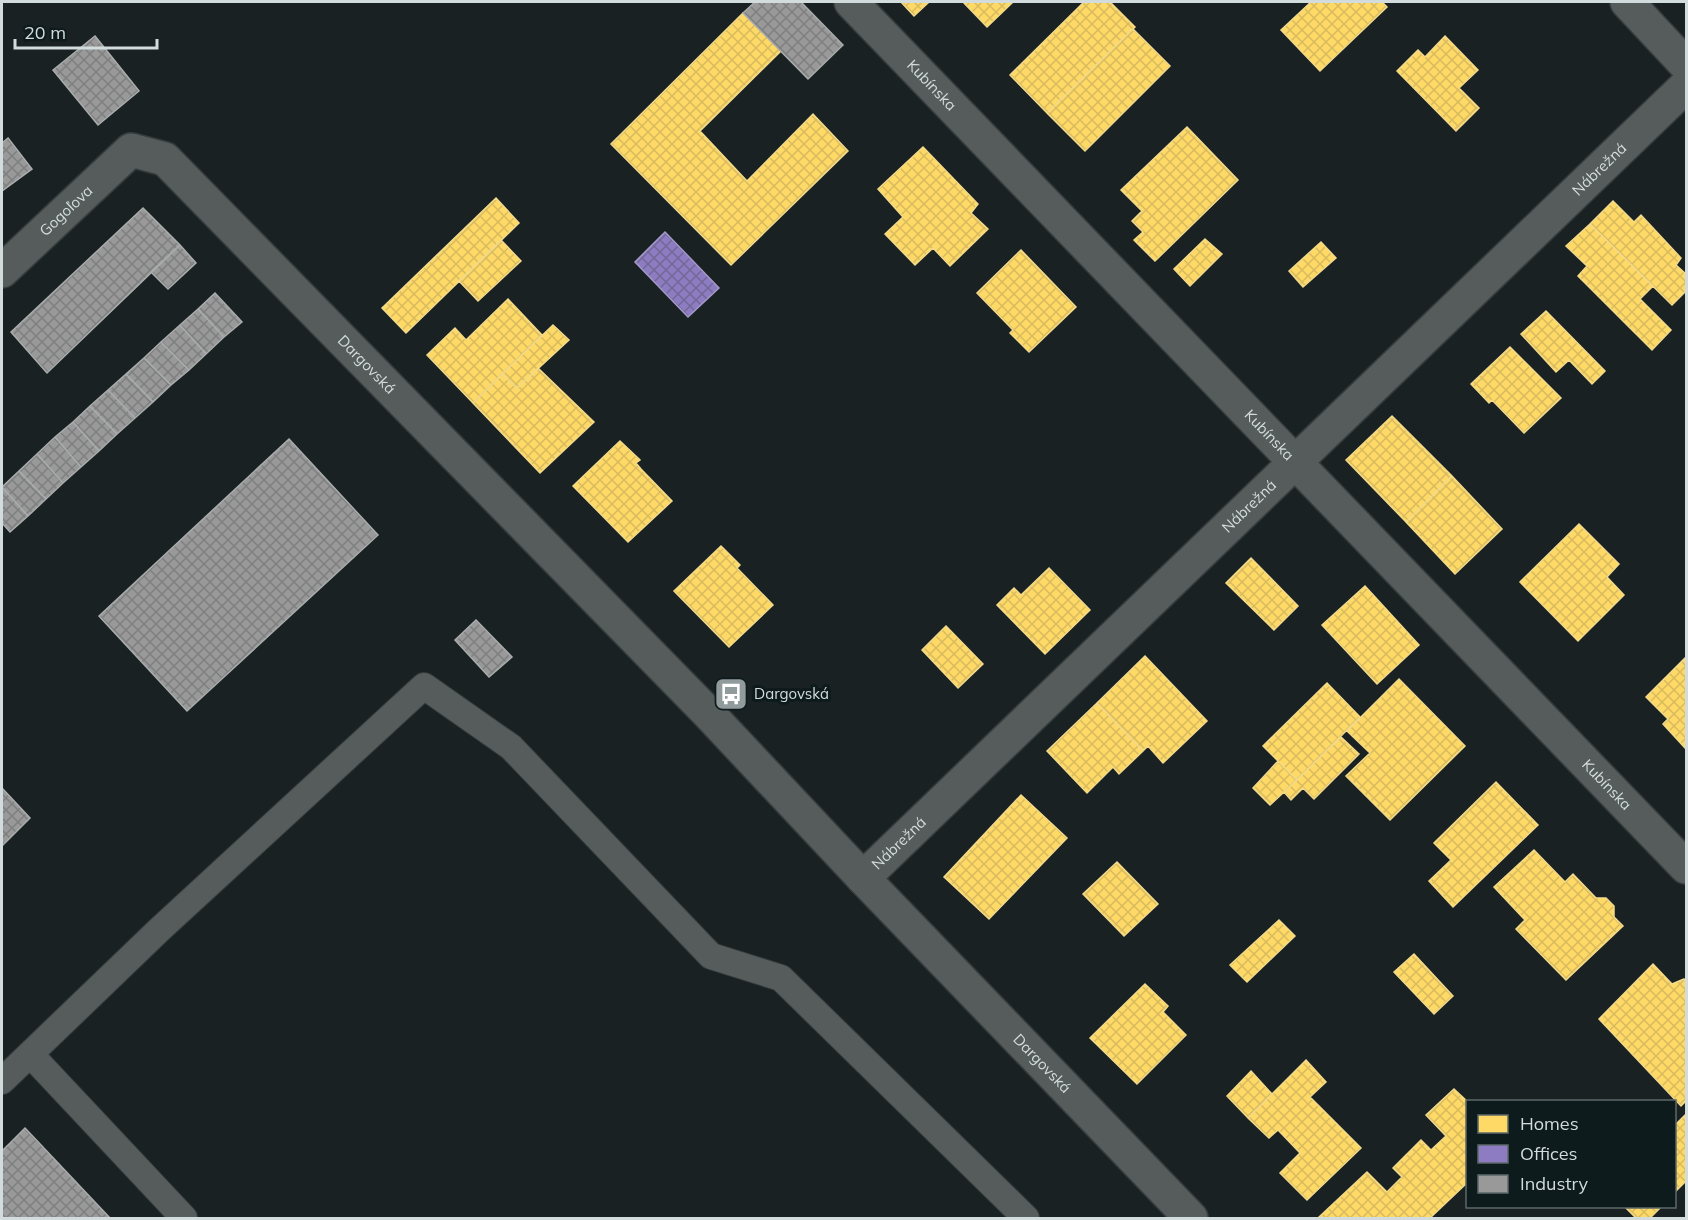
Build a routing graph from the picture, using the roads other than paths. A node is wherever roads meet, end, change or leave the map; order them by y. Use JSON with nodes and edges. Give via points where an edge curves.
{"nodes":[{"id":1,"x":851,"y":2,"type":"edge"},
{"id":2,"x":1627,"y":2,"type":"edge"},
{"id":3,"x":1686,"y":65,"type":"edge"},
{"id":4,"x":1686,"y":86,"type":"edge"},
{"id":5,"x":131,"y":150,"type":"joint"},
{"id":6,"x":2,"y":271,"type":"edge"},
{"id":7,"x":1295,"y":463,"type":"junction"},
{"id":8,"x":1686,"y":867,"type":"edge"},
{"id":9,"x":863,"y":878,"type":"junction"},
{"id":10,"x":30,"y":1054,"type":"junction"},
{"id":11,"x":2,"y":1081,"type":"edge"},
{"id":12,"x":184,"y":1218,"type":"edge"},
{"id":13,"x":1026,"y":1218,"type":"edge"},
{"id":14,"x":1191,"y":1218,"type":"edge"}],
"edges":[{"from":1,"to":7,"type":"street","name":"Kubínska"},
{"from":2,"to":3,"type":"street"},
{"from":4,"to":7,"type":"street","name":"Nábrežná"},
{"from":5,"to":6,"type":"street","name":"Gogoľova"},
{"from":5,"to":9,"type":"street","name":"Dargovská","via":[[165,159],[708,713]]},
{"from":7,"to":8,"type":"street","name":"Kubínska"},
{"from":7,"to":9,"type":"street","name":"Nábrežná"},
{"from":9,"to":14,"type":"street","name":"Dargovská"},
{"from":10,"to":11,"type":"lane"},
{"from":10,"to":12,"type":"lane"},
{"from":10,"to":13,"type":"lane","via":[[424,686],[511,747],[711,956],[781,978]]}]}
